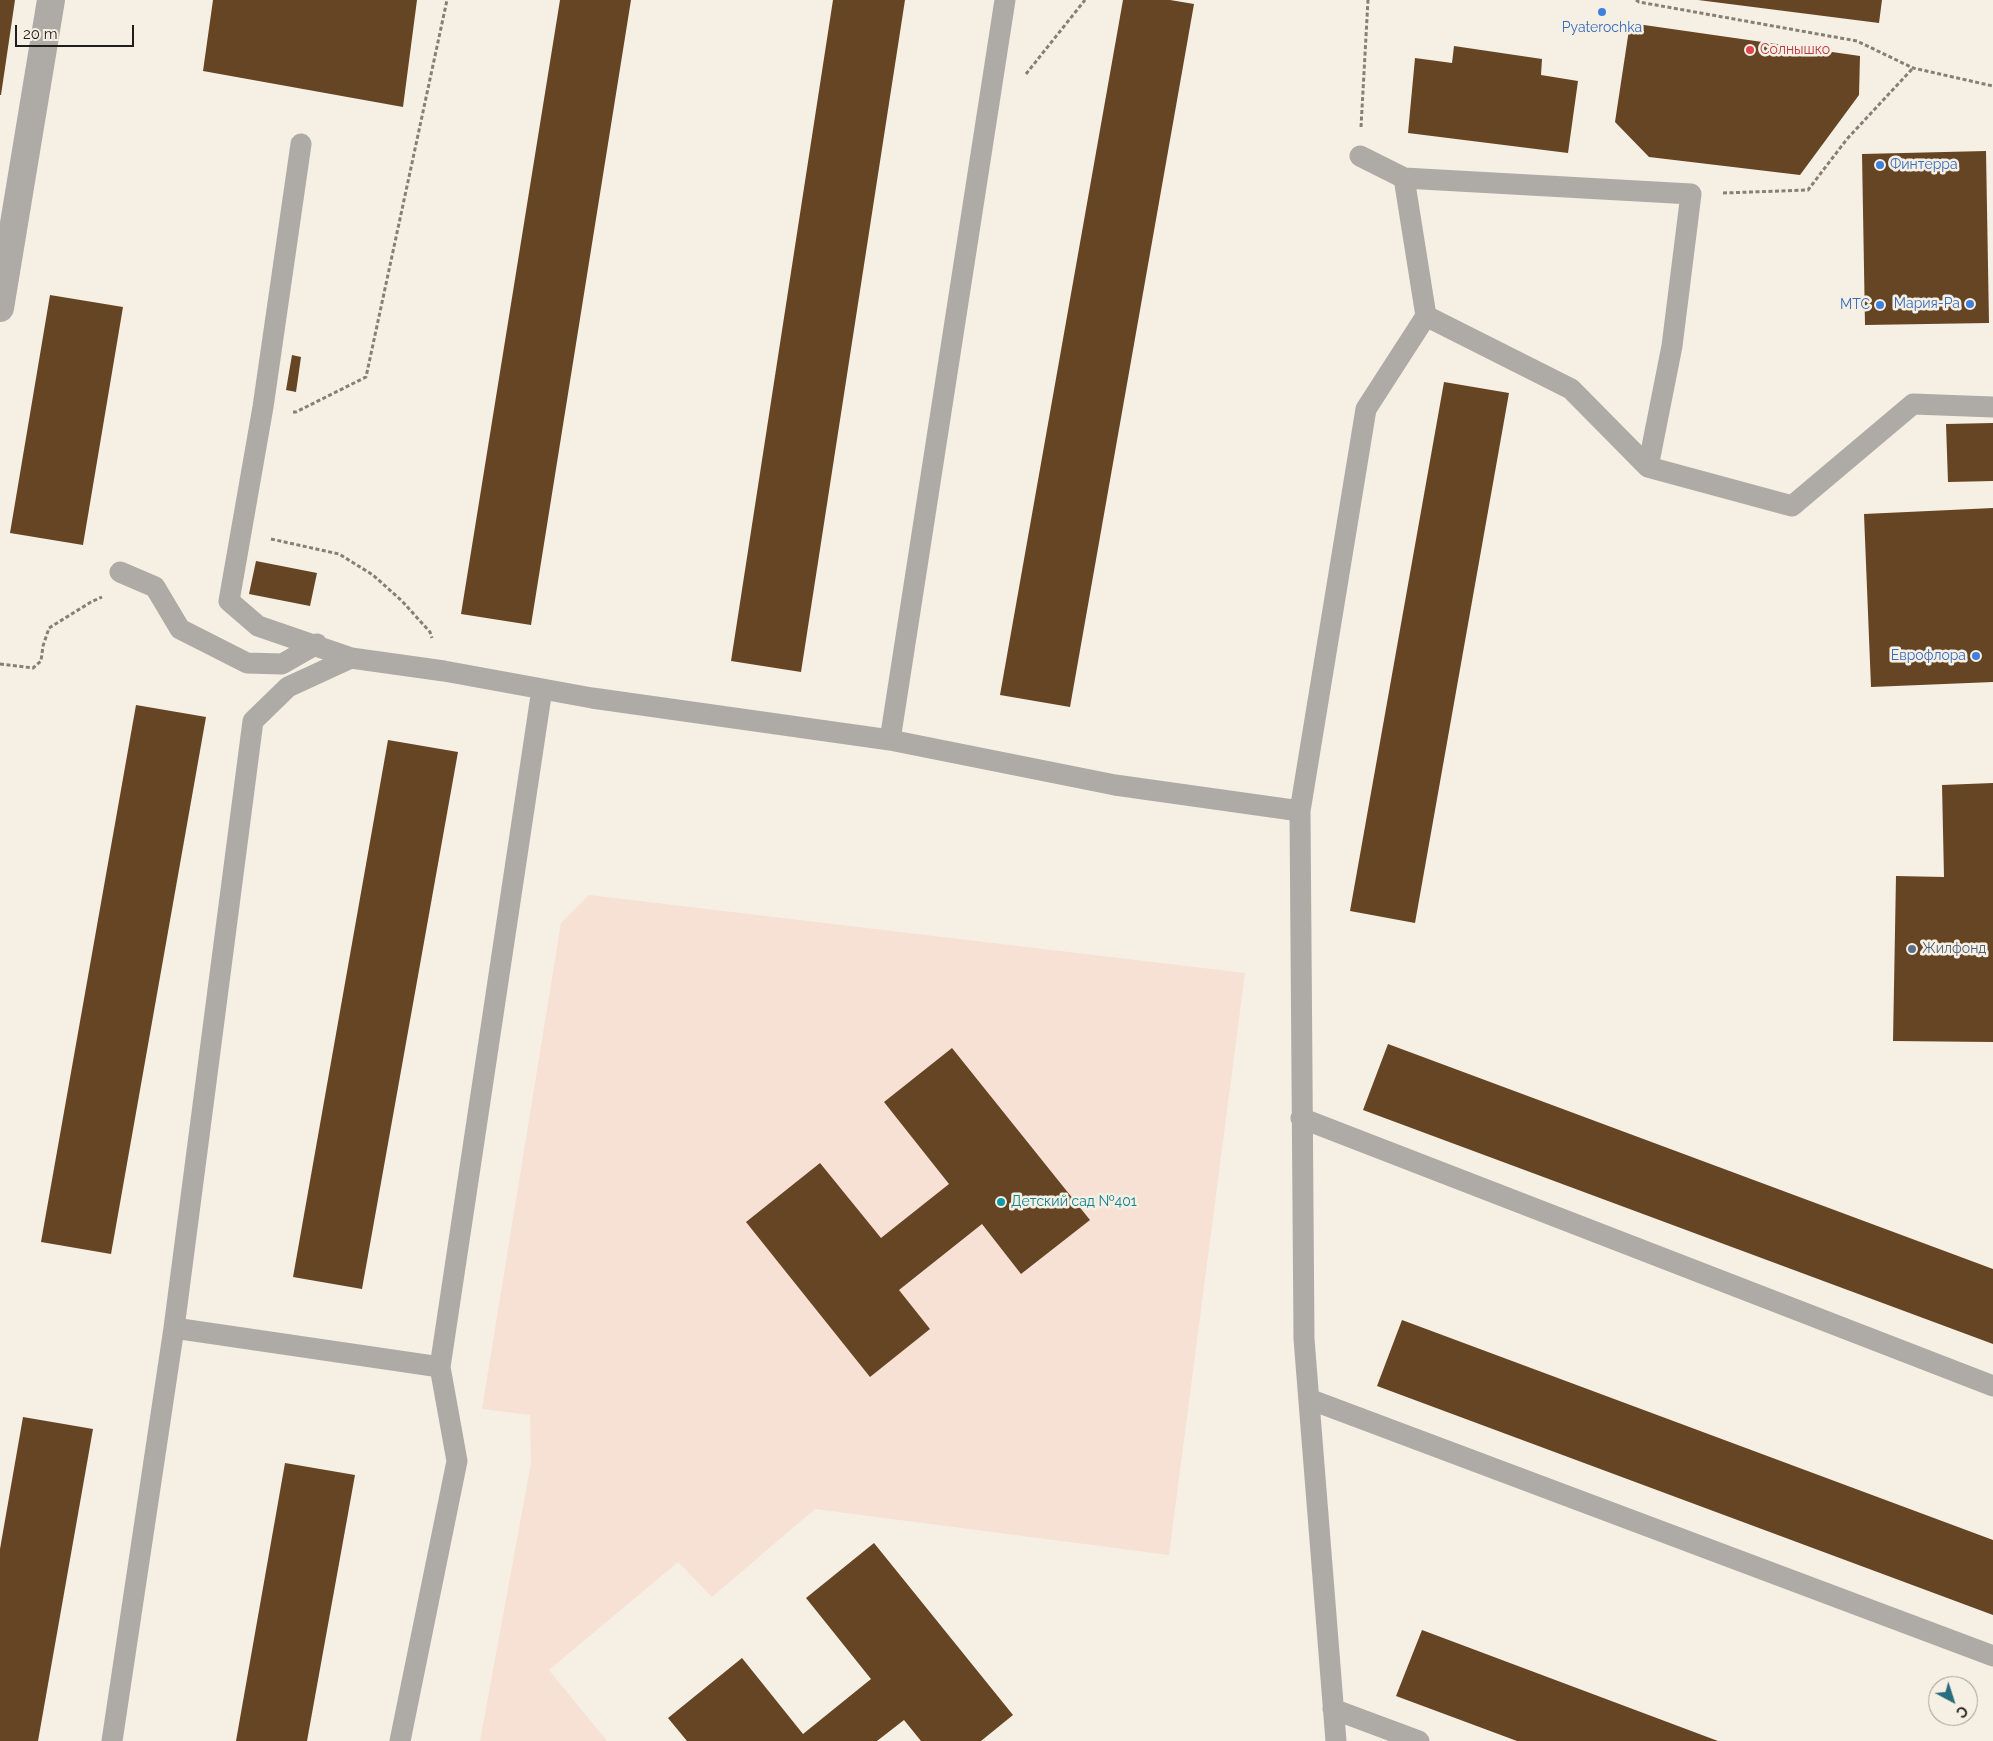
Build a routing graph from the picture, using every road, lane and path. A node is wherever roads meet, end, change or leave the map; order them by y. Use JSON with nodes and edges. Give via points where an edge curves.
{"nodes":[{"id":1,"x":52,"y":0,"type":"edge"},
{"id":2,"x":447,"y":0,"type":"edge"},
{"id":3,"x":1005,"y":0,"type":"edge"},
{"id":4,"x":1085,"y":0,"type":"edge"},
{"id":5,"x":1368,"y":0,"type":"edge"},
{"id":6,"x":1636,"y":0,"type":"edge"},
{"id":7,"x":1914,"y":68,"type":"junction"},
{"id":8,"x":1026,"y":75,"type":"dead end"},
{"id":9,"x":1993,"y":86,"type":"edge"},
{"id":10,"x":301,"y":144,"type":"dead end"},
{"id":11,"x":1360,"y":156,"type":"joint"},
{"id":12,"x":1404,"y":178,"type":"junction"},
{"id":13,"x":1691,"y":194,"type":"junction"},
{"id":14,"x":0,"y":308,"type":"edge"},
{"id":15,"x":1426,"y":316,"type":"junction"},
{"id":16,"x":1993,"y":408,"type":"edge"},
{"id":17,"x":296,"y":412,"type":"dead end"},
{"id":18,"x":1648,"y":467,"type":"junction"},
{"id":19,"x":240,"y":530,"type":"junction"},
{"id":20,"x":126,"y":575,"type":"joint"},
{"id":21,"x":317,"y":644,"type":"junction"},
{"id":22,"x":351,"y":658,"type":"junction"},
{"id":23,"x":0,"y":664,"type":"edge"},
{"id":24,"x":444,"y":671,"type":"junction"},
{"id":25,"x":542,"y":689,"type":"junction"},
{"id":26,"x":890,"y":740,"type":"junction"},
{"id":27,"x":1300,"y":811,"type":"junction"},
{"id":28,"x":1302,"y":1118,"type":"junction"},
{"id":29,"x":174,"y":1328,"type":"junction"},
{"id":30,"x":440,"y":1367,"type":"junction"},
{"id":31,"x":1993,"y":1386,"type":"edge"},
{"id":32,"x":1308,"y":1399,"type":"junction"},
{"id":33,"x":1993,"y":1656,"type":"edge"},
{"id":34,"x":1333,"y":1709,"type":"junction"},
{"id":35,"x":112,"y":1741,"type":"edge"},
{"id":36,"x":400,"y":1741,"type":"edge"},
{"id":37,"x":1336,"y":1741,"type":"edge"},
{"id":38,"x":1419,"y":1741,"type":"edge"}],
"edges":[{"from":1,"to":14,"type":"street"},
{"from":2,"to":17,"type":"path","via":[[366,377]]},
{"from":3,"to":26,"type":"lane"},
{"from":4,"to":8,"type":"path"},
{"from":5,"to":11,"type":"path"},
{"from":6,"to":7,"type":"path","via":[[1857,42]]},
{"from":7,"to":9,"type":"path"},
{"from":7,"to":13,"type":"path","via":[[1847,138],[1808,190]]},
{"from":10,"to":19,"type":"lane","via":[[263,407]]},
{"from":11,"to":12,"type":"lane"},
{"from":12,"to":13,"type":"lane"},
{"from":12,"to":15,"type":"lane"},
{"from":13,"to":18,"type":"lane","via":[[1672,346]]},
{"from":15,"to":18,"type":"lane","via":[[1571,389]]},
{"from":15,"to":27,"type":"lane","via":[[1366,408]]},
{"from":16,"to":18,"type":"lane","via":[[1913,404],[1792,506]]},
{"from":19,"to":21,"type":"lane","via":[[229,601],[258,626]]},
{"from":19,"to":24,"type":"path","via":[[340,554],[373,575],[430,632]]},
{"from":20,"to":21,"type":"lane","via":[[155,587],[180,629],[247,663],[282,664]]},
{"from":20,"to":23,"type":"path","via":[[121,595],[91,602],[50,628],[43,646],[42,661],[33,668]]},
{"from":21,"to":22,"type":"lane"},
{"from":22,"to":24,"type":"lane"},
{"from":22,"to":29,"type":"lane","via":[[288,687],[253,721]]},
{"from":24,"to":25,"type":"lane"},
{"from":25,"to":26,"type":"lane"},
{"from":25,"to":30,"type":"lane"},
{"from":26,"to":27,"type":"lane","via":[[1115,785]]},
{"from":27,"to":28,"type":"lane"},
{"from":28,"to":31,"type":"lane"},
{"from":28,"to":32,"type":"lane","via":[[1304,1339]]},
{"from":29,"to":30,"type":"lane"},
{"from":29,"to":35,"type":"lane"},
{"from":30,"to":36,"type":"lane","via":[[458,1461]]},
{"from":32,"to":33,"type":"lane"},
{"from":32,"to":34,"type":"lane"},
{"from":34,"to":37,"type":"lane"},
{"from":34,"to":38,"type":"lane"}]}
